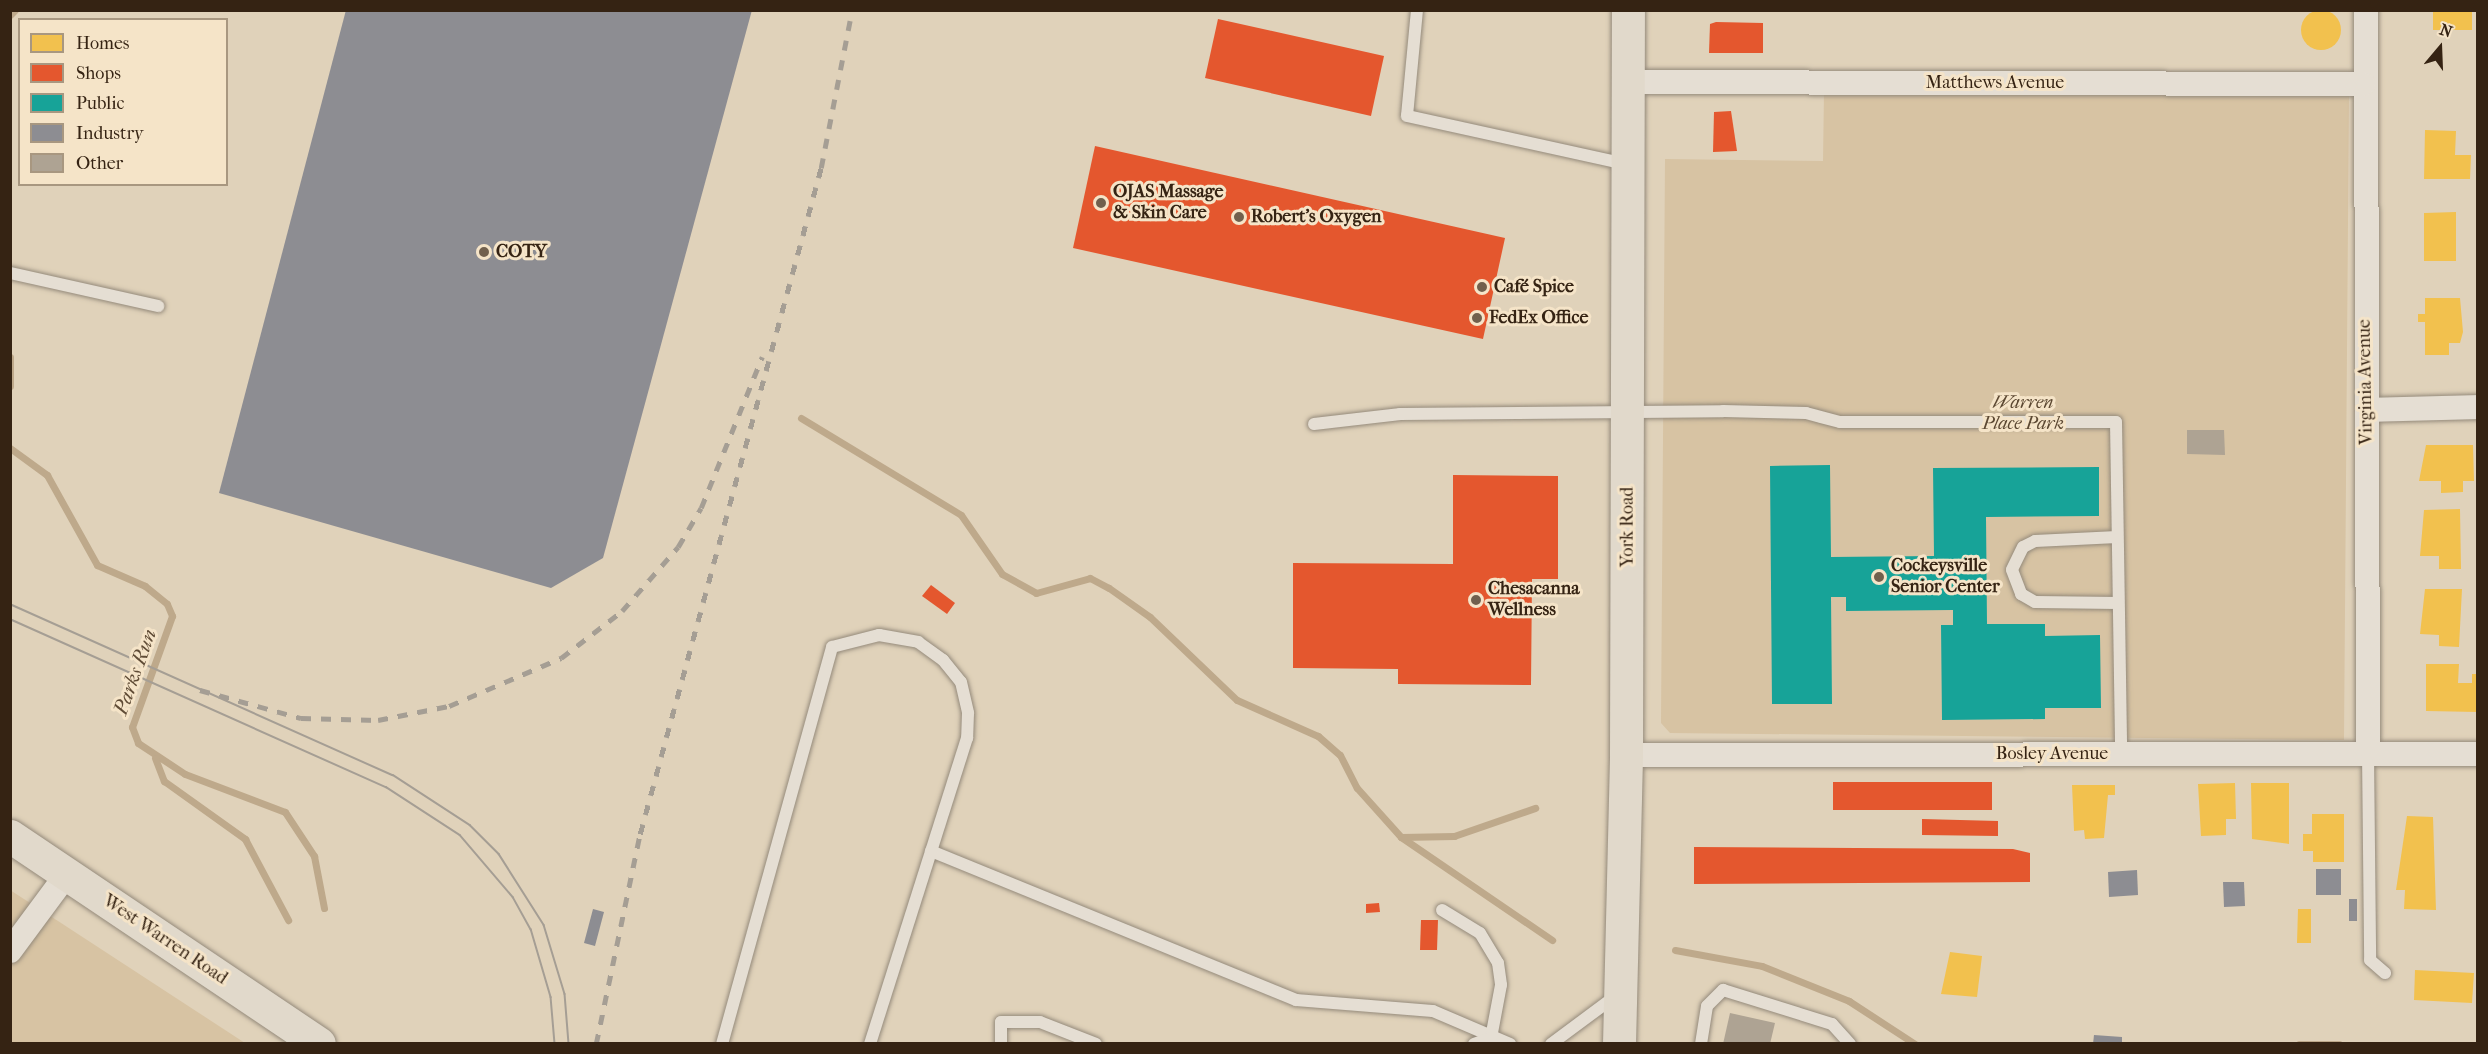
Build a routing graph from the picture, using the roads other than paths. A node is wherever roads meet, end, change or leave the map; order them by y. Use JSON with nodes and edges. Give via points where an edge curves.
{"nodes":[{"id":1,"x":1417,"y":10,"type":"edge"},
{"id":2,"x":1628,"y":10,"type":"edge"},
{"id":3,"x":2366,"y":10,"type":"edge"},
{"id":4,"x":1627,"y":82,"type":"junction"},
{"id":5,"x":2363,"y":84,"type":"junction"},
{"id":6,"x":1629,"y":165,"type":"junction"},
{"id":7,"x":10,"y":273,"type":"edge"},
{"id":8,"x":158,"y":306,"type":"dead end"},
{"id":9,"x":2478,"y":406,"type":"edge"},
{"id":10,"x":2367,"y":410,"type":"junction"},
{"id":11,"x":1629,"y":412,"type":"junction"},
{"id":12,"x":1314,"y":424,"type":"dead end"},
{"id":13,"x":2117,"y":537,"type":"junction"},
{"id":14,"x":2118,"y":603,"type":"junction"},
{"id":15,"x":2368,"y":753,"type":"junction"},
{"id":16,"x":2121,"y":754,"type":"junction"},
{"id":17,"x":2478,"y":754,"type":"edge"},
{"id":18,"x":1626,"y":755,"type":"junction"},
{"id":19,"x":10,"y":836,"type":"edge"},
{"id":20,"x":931,"y":851,"type":"junction"},
{"id":21,"x":67,"y":874,"type":"junction"},
{"id":22,"x":1442,"y":910,"type":"dead end"},
{"id":23,"x":10,"y":951,"type":"edge"},
{"id":24,"x":2385,"y":973,"type":"dead end"},
{"id":25,"x":1620,"y":992,"type":"junction"},
{"id":26,"x":1491,"y":1038,"type":"junction"},
{"id":27,"x":319,"y":1044,"type":"edge"},
{"id":28,"x":722,"y":1044,"type":"edge"},
{"id":29,"x":870,"y":1044,"type":"edge"},
{"id":30,"x":1001,"y":1044,"type":"edge"},
{"id":31,"x":1096,"y":1044,"type":"edge"},
{"id":32,"x":1474,"y":1044,"type":"edge"},
{"id":33,"x":1510,"y":1044,"type":"edge"},
{"id":34,"x":1551,"y":1044,"type":"edge"},
{"id":35,"x":1619,"y":1044,"type":"edge"},
{"id":36,"x":1701,"y":1044,"type":"edge"},
{"id":37,"x":1850,"y":1044,"type":"edge"}],
"edges":[{"from":1,"to":6,"type":"lane","via":[[1407,116]]},
{"from":2,"to":4,"type":"main road","name":"York Road"},
{"from":3,"to":5,"type":"street","name":"Virginia Avenue"},
{"from":4,"to":5,"type":"street","name":"Matthews Avenue"},
{"from":4,"to":6,"type":"main road","name":"York Road"},
{"from":5,"to":10,"type":"street","name":"Virginia Avenue"},
{"from":6,"to":11,"type":"main road","name":"York Road"},
{"from":7,"to":8,"type":"lane"},
{"from":9,"to":10,"type":"street"},
{"from":10,"to":15,"type":"street","name":"Virginia Avenue"},
{"from":11,"to":12,"type":"lane","via":[[1400,414]]},
{"from":11,"to":13,"type":"lane","via":[[1806,413],[1840,422],[2115,422]]},
{"from":11,"to":18,"type":"main road","name":"York Road"},
{"from":13,"to":14,"type":"lane"},
{"from":13,"to":14,"type":"lane","via":[[2036,540],[2023,547],[2012,570],[2021,594],[2035,602]]},
{"from":14,"to":16,"type":"lane"},
{"from":15,"to":16,"type":"street","name":"Bosley Avenue"},
{"from":15,"to":17,"type":"street","name":"Bosley Avenue"},
{"from":15,"to":24,"type":"lane","via":[[2370,960]]},
{"from":16,"to":18,"type":"street","name":"Bosley Avenue"},
{"from":18,"to":25,"type":"main road","name":"York Road"},
{"from":19,"to":21,"type":"main road","name":"West Warren Road"},
{"from":20,"to":26,"type":"lane","via":[[1296,1000],[1433,1011]]},
{"from":20,"to":28,"type":"lane","via":[[967,738],[961,682],[927,648],[899,636],[879,634],[832,647]]},
{"from":20,"to":29,"type":"lane"},
{"from":21,"to":23,"type":"street"},
{"from":21,"to":27,"type":"main road","name":"West Warren Road"},
{"from":22,"to":26,"type":"lane","via":[[1480,933],[1498,963],[1501,985]]},
{"from":25,"to":34,"type":"lane"},
{"from":25,"to":35,"type":"main road","name":"York Road"},
{"from":26,"to":32,"type":"lane"},
{"from":26,"to":33,"type":"lane"},
{"from":30,"to":31,"type":"lane","via":[[1001,1022],[1031,1022]]},
{"from":36,"to":37,"type":"lane","via":[[1707,1006],[1723,990],[1832,1024]]}]}
